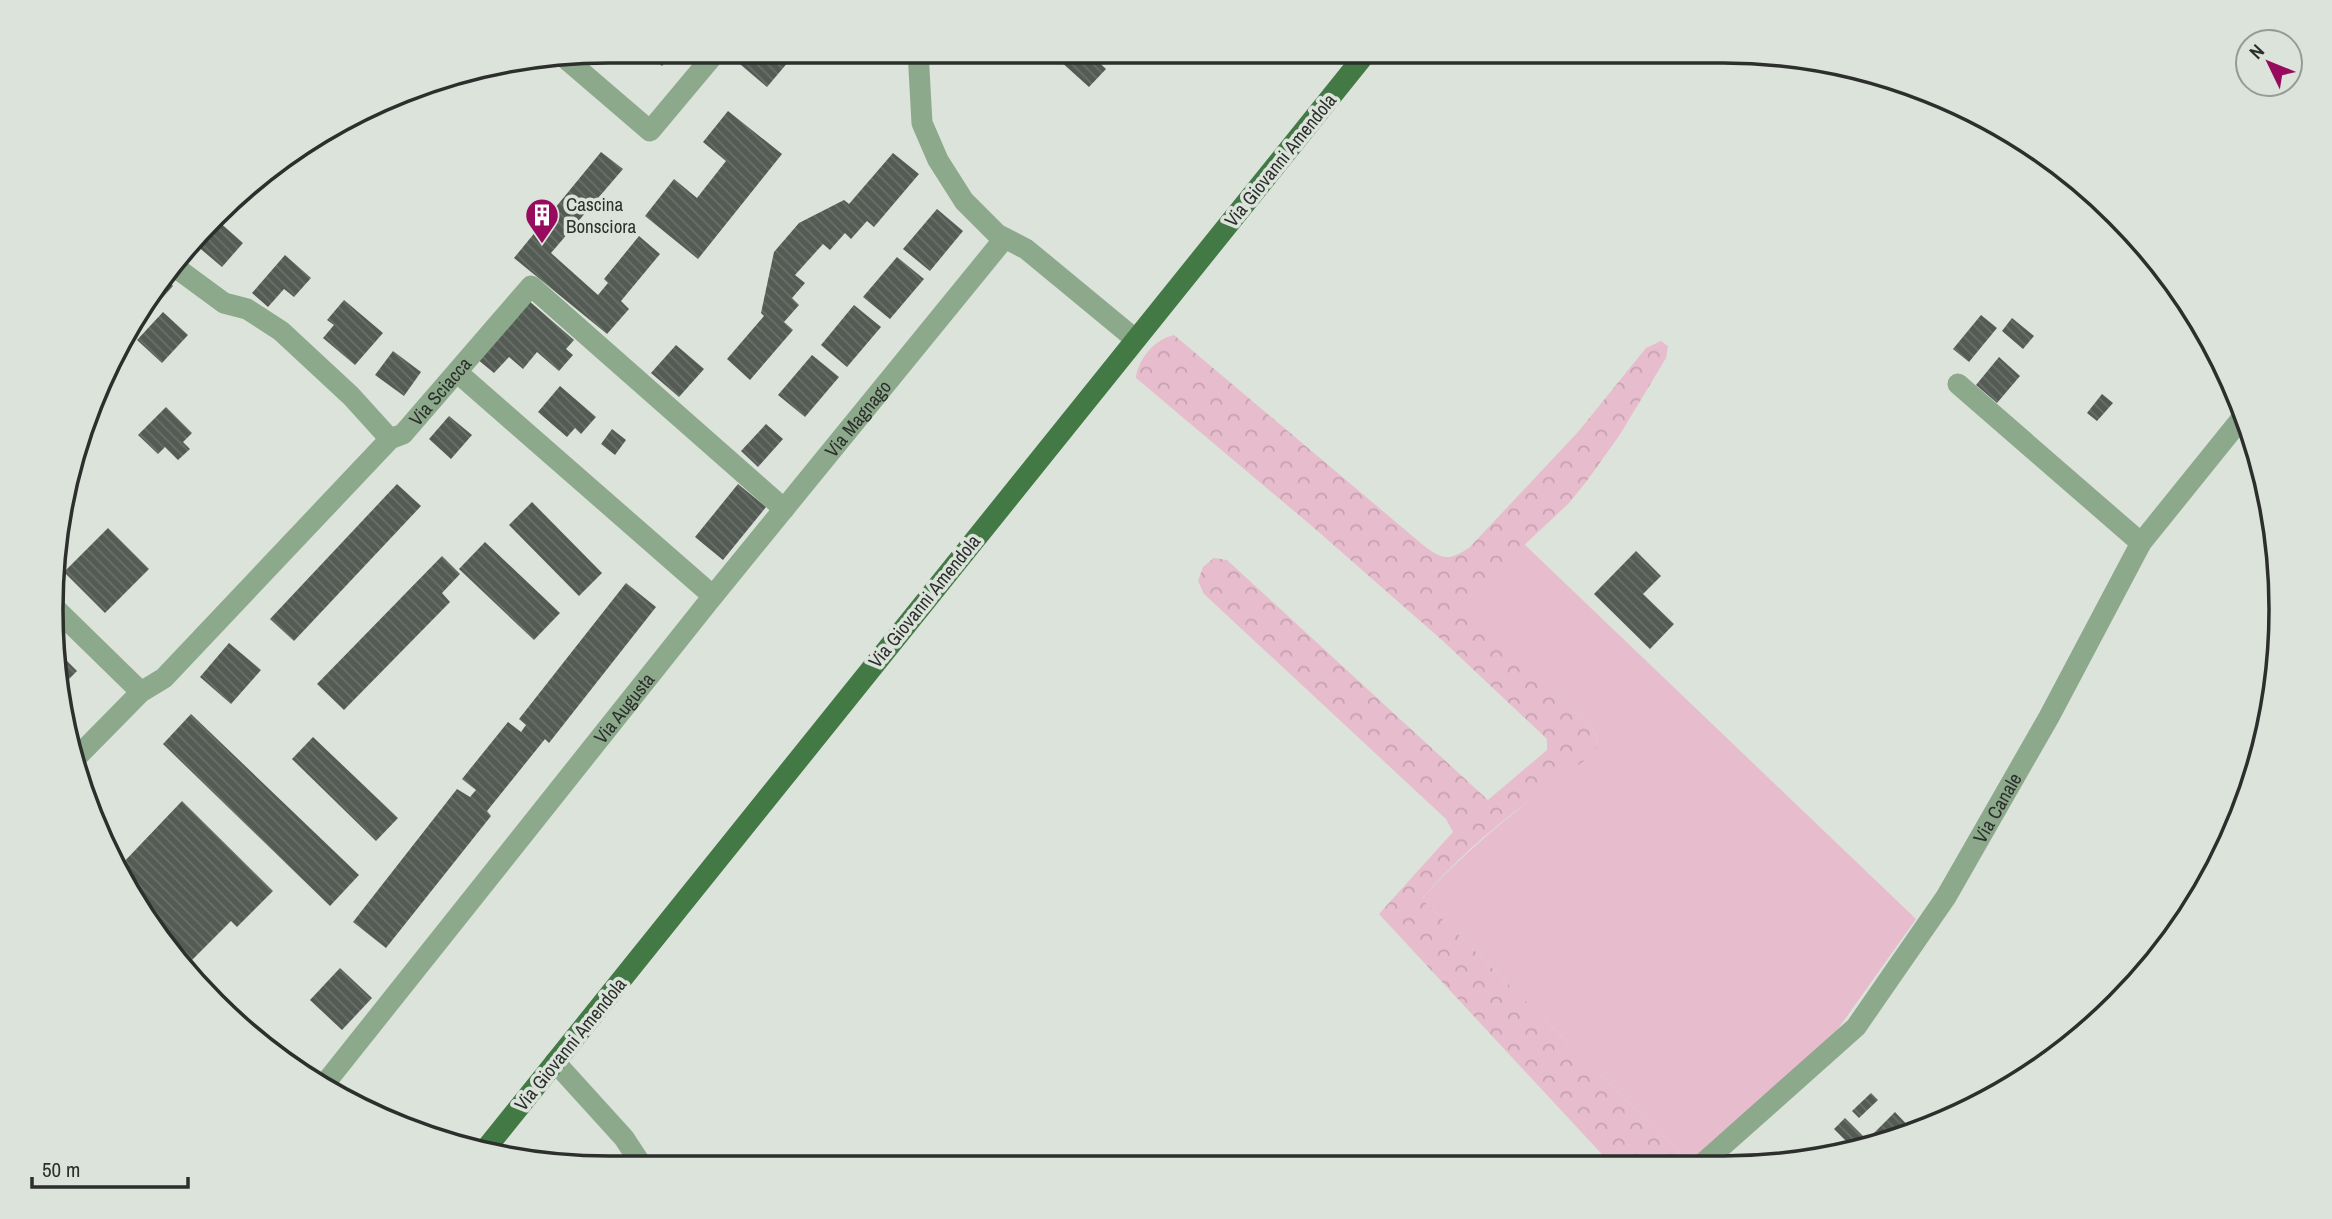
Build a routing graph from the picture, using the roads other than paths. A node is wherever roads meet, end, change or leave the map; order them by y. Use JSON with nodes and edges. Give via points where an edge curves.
{"nodes":[{"id":1,"x":706,"y":63,"type":"edge"},
{"id":2,"x":918,"y":63,"type":"edge"},
{"id":3,"x":1357,"y":63,"type":"edge"},
{"id":4,"x":572,"y":64,"type":"edge"},
{"id":5,"x":1004,"y":239,"type":"junction"},
{"id":6,"x":181,"y":271,"type":"edge"},
{"id":7,"x":1135,"y":339,"type":"junction"},
{"id":8,"x":458,"y":373,"type":"junction"},
{"id":9,"x":1958,"y":384,"type":"dead end"},
{"id":10,"x":2236,"y":425,"type":"edge"},
{"id":11,"x":390,"y":439,"type":"junction"},
{"id":12,"x":784,"y":509,"type":"junction"},
{"id":13,"x":2141,"y":543,"type":"junction"},
{"id":14,"x":713,"y":596,"type":"junction"},
{"id":15,"x":63,"y":616,"type":"edge"},
{"id":16,"x":141,"y":692,"type":"junction"},
{"id":17,"x":82,"y":752,"type":"edge"},
{"id":18,"x":555,"y":1062,"type":"junction"},
{"id":19,"x":329,"y":1079,"type":"edge"},
{"id":20,"x":491,"y":1142,"type":"edge"},
{"id":21,"x":636,"y":1156,"type":"edge"},
{"id":22,"x":1711,"y":1156,"type":"edge"}],
"edges":[{"from":1,"to":4,"type":"street","via":[[650,131]]},
{"from":2,"to":5,"type":"street","via":[[920,110],[932,148],[964,201]]},
{"from":3,"to":7,"type":"main road","name":"Via Giovanni Amendola"},
{"from":5,"to":7,"type":"street","via":[[1026,249]]},
{"from":5,"to":12,"type":"street","name":"Via Magnago"},
{"from":6,"to":11,"type":"street","via":[[224,303],[247,309],[281,331]]},
{"from":7,"to":18,"type":"main road","name":"Via Giovanni Amendola"},
{"from":8,"to":11,"type":"street","name":"Via Sciacca","via":[[403,434]]},
{"from":8,"to":12,"type":"street","name":"Via Sciacca","via":[[531,286]]},
{"from":8,"to":14,"type":"street"},
{"from":9,"to":13,"type":"street"},
{"from":10,"to":13,"type":"street","name":"Via Canale"},
{"from":11,"to":16,"type":"street","name":"Via Sciacca","via":[[164,678]]},
{"from":12,"to":14,"type":"street","name":"Via Magnago"},
{"from":13,"to":22,"type":"street","name":"Via Canale","via":[[2049,718],[1946,897],[1856,1027]]},
{"from":14,"to":19,"type":"street","name":"Via Augusta"},
{"from":15,"to":16,"type":"street"},
{"from":16,"to":17,"type":"street","name":"Via Sciacca"},
{"from":18,"to":20,"type":"main road","name":"Via Giovanni Amendola"},
{"from":18,"to":21,"type":"street"}]}
